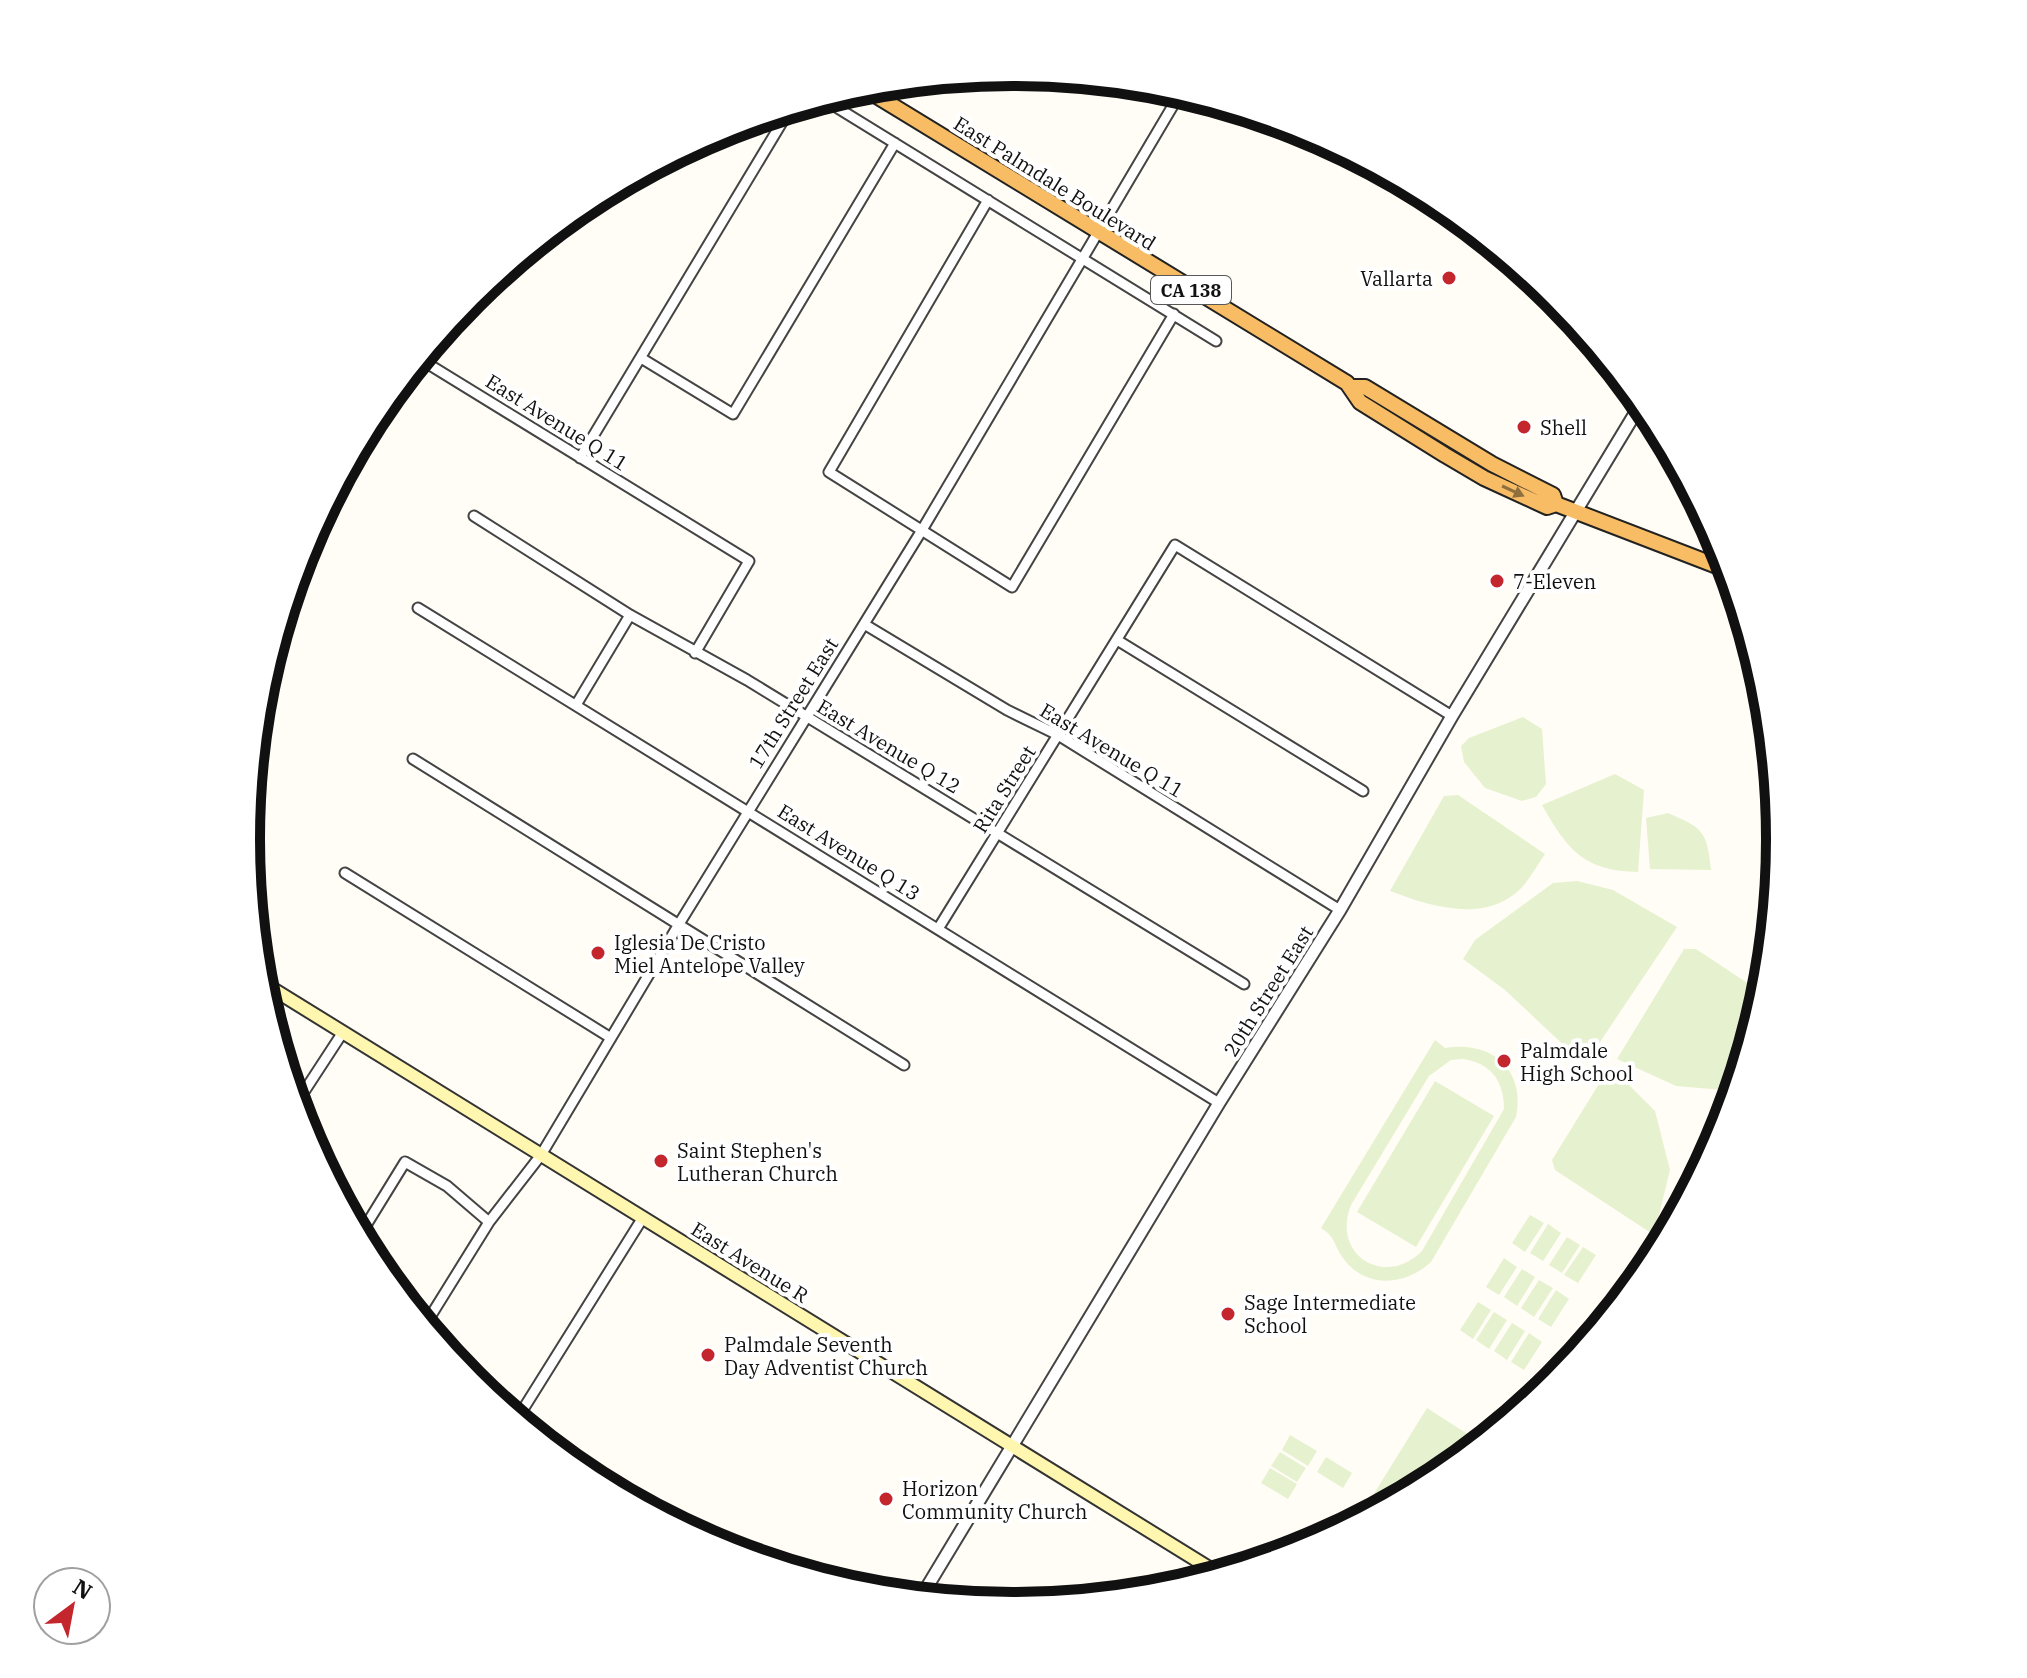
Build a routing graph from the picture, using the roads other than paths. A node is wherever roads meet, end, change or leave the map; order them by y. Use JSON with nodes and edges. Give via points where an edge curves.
{"nodes":[{"id":1,"x":880,"y":98,"type":"edge"},
{"id":2,"x":1174,"y":104,"type":"edge"},
{"id":3,"x":837,"y":108,"type":"edge"},
{"id":4,"x":782,"y":123,"type":"edge"},
{"id":5,"x":895,"y":143,"type":"junction"},
{"id":6,"x":988,"y":200,"type":"junction"},
{"id":7,"x":1097,"y":233,"type":"junction"},
{"id":8,"x":1082,"y":258,"type":"junction"},
{"id":9,"x":1174,"y":314,"type":"junction"},
{"id":10,"x":1216,"y":341,"type":"dead end"},
{"id":11,"x":641,"y":358,"type":"junction"},
{"id":12,"x":429,"y":365,"type":"edge"},
{"id":13,"x":1351,"y":387,"type":"junction"},
{"id":14,"x":1635,"y":414,"type":"edge"},
{"id":15,"x":1385,"y":417,"type":"junction"},
{"id":16,"x":1453,"y":441,"type":"junction"},
{"id":17,"x":580,"y":458,"type":"junction"},
{"id":18,"x":1556,"y":504,"type":"junction"},
{"id":19,"x":1576,"y":513,"type":"junction"},
{"id":20,"x":474,"y":516,"type":"dead end"},
{"id":21,"x":922,"y":530,"type":"junction"},
{"id":22,"x":1715,"y":565,"type":"edge"},
{"id":23,"x":418,"y":608,"type":"dead end"},
{"id":24,"x":630,"y":615,"type":"junction"},
{"id":25,"x":864,"y":624,"type":"junction"},
{"id":26,"x":1117,"y":640,"type":"junction"},
{"id":27,"x":695,"y":653,"type":"junction"},
{"id":28,"x":576,"y":705,"type":"junction"},
{"id":29,"x":1452,"y":716,"type":"junction"},
{"id":30,"x":805,"y":717,"type":"junction"},
{"id":31,"x":1058,"y":735,"type":"junction"},
{"id":32,"x":413,"y":759,"type":"dead end"},
{"id":33,"x":1363,"y":791,"type":"dead end"},
{"id":34,"x":748,"y":810,"type":"junction"},
{"id":35,"x":998,"y":833,"type":"junction"},
{"id":36,"x":345,"y":873,"type":"dead end"},
{"id":37,"x":1340,"y":910,"type":"junction"},
{"id":38,"x":679,"y":924,"type":"junction"},
{"id":39,"x":938,"y":929,"type":"junction"},
{"id":40,"x":1244,"y":984,"type":"dead end"},
{"id":41,"x":276,"y":991,"type":"edge"},
{"id":42,"x":343,"y":1032,"type":"junction"},
{"id":43,"x":611,"y":1038,"type":"junction"},
{"id":44,"x":904,"y":1065,"type":"dead end"},
{"id":45,"x":304,"y":1092,"type":"edge"},
{"id":46,"x":1219,"y":1103,"type":"junction"},
{"id":47,"x":541,"y":1155,"type":"junction"},
{"id":48,"x":642,"y":1219,"type":"junction"},
{"id":49,"x":489,"y":1222,"type":"junction"},
{"id":50,"x":367,"y":1224,"type":"edge"},
{"id":51,"x":431,"y":1315,"type":"edge"},
{"id":52,"x":523,"y":1410,"type":"edge"},
{"id":53,"x":1013,"y":1448,"type":"junction"},
{"id":54,"x":1207,"y":1566,"type":"edge"},
{"id":55,"x":927,"y":1587,"type":"edge"}],
"edges":[{"from":1,"to":7,"type":"highway","name":"East Palmdale Boulevard","number":"CA 138"},
{"from":2,"to":7,"type":"street","name":"17th Street East"},
{"from":3,"to":5,"type":"street"},
{"from":4,"to":11,"type":"street"},
{"from":5,"to":6,"type":"street"},
{"from":5,"to":11,"type":"street","via":[[733,414]]},
{"from":6,"to":8,"type":"street"},
{"from":6,"to":21,"type":"street","via":[[829,472]]},
{"from":7,"to":8,"type":"street","name":"17th Street East"},
{"from":7,"to":13,"type":"highway","name":"East Palmdale Boulevard","number":"CA 138"},
{"from":8,"to":9,"type":"street"},
{"from":8,"to":21,"type":"street","name":"17th Street East"},
{"from":9,"to":10,"type":"street"},
{"from":9,"to":21,"type":"street","via":[[1012,587]]},
{"from":11,"to":17,"type":"street"},
{"from":12,"to":17,"type":"street","name":"East Avenue Q 11"},
{"from":13,"to":15,"type":"highway","name":"East Palmdale Boulevard","number":"CA 138","via":[[1360,402]]},
{"from":13,"to":16,"type":"highway","name":"East Palmdale Boulevard","number":"CA 138","via":[[1365,387]]},
{"from":14,"to":19,"type":"street","name":"20th Street East"},
{"from":15,"to":16,"type":"highway","via":[[1400,417]]},
{"from":15,"to":18,"type":"highway","name":"East Palmdale Boulevard","number":"CA 138","one_way":true,"via":[[1484,478],[1547,507]]},
{"from":16,"to":18,"type":"highway","name":"East Palmdale Boulevard","number":"CA 138","via":[[1553,495]]},
{"from":17,"to":27,"type":"street","name":"East Avenue Q 11","via":[[749,561]]},
{"from":18,"to":19,"type":"highway","name":"East Palmdale Boulevard","number":"CA 138"},
{"from":19,"to":22,"type":"highway","name":"East Palmdale Boulevard","number":"CA 138"},
{"from":19,"to":29,"type":"street","name":"20th Street East"},
{"from":20,"to":24,"type":"street","name":"East Avenue Q 12"},
{"from":21,"to":25,"type":"street","name":"17th Street East"},
{"from":23,"to":28,"type":"street","name":"East Avenue Q 13"},
{"from":24,"to":27,"type":"street","name":"East Avenue Q 12"},
{"from":24,"to":28,"type":"street"},
{"from":25,"to":30,"type":"street","name":"17th Street East"},
{"from":25,"to":31,"type":"street","name":"East Avenue Q 11"},
{"from":26,"to":29,"type":"street","name":"Rita Street","via":[[1175,545]]},
{"from":26,"to":31,"type":"street","name":"Rita Street"},
{"from":26,"to":33,"type":"street"},
{"from":27,"to":30,"type":"street","name":"East Avenue Q 12"},
{"from":28,"to":34,"type":"street","name":"East Avenue Q 13"},
{"from":29,"to":37,"type":"street","name":"20th Street East"},
{"from":30,"to":34,"type":"street","name":"17th Street East"},
{"from":30,"to":35,"type":"street","name":"East Avenue Q 12"},
{"from":31,"to":35,"type":"street","name":"Rita Street"},
{"from":31,"to":37,"type":"street","name":"East Avenue Q 11"},
{"from":32,"to":38,"type":"street"},
{"from":34,"to":38,"type":"street","name":"17th Street East"},
{"from":34,"to":39,"type":"street","name":"East Avenue Q 13"},
{"from":35,"to":39,"type":"street","name":"Rita Street"},
{"from":35,"to":40,"type":"street","name":"East Avenue Q 12"},
{"from":36,"to":43,"type":"street"},
{"from":37,"to":46,"type":"street","name":"20th Street East"},
{"from":38,"to":43,"type":"street","name":"17th Street East"},
{"from":38,"to":44,"type":"street"},
{"from":39,"to":46,"type":"street","name":"East Avenue Q 13"},
{"from":41,"to":42,"type":"main road","name":"East Avenue R"},
{"from":42,"to":45,"type":"street"},
{"from":42,"to":47,"type":"main road","name":"East Avenue R"},
{"from":43,"to":47,"type":"street","name":"17th Street East"},
{"from":46,"to":53,"type":"street","name":"20th Street East"},
{"from":47,"to":48,"type":"main road","name":"East Avenue R"},
{"from":47,"to":49,"type":"street","name":"17th Street East"},
{"from":48,"to":52,"type":"street"},
{"from":48,"to":53,"type":"main road","name":"East Avenue R"},
{"from":49,"to":50,"type":"street","via":[[447,1186],[405,1162]]},
{"from":49,"to":51,"type":"street","name":"17th Street East"},
{"from":53,"to":54,"type":"main road","name":"East Avenue R"},
{"from":53,"to":55,"type":"street","name":"20th Street East"}]}
